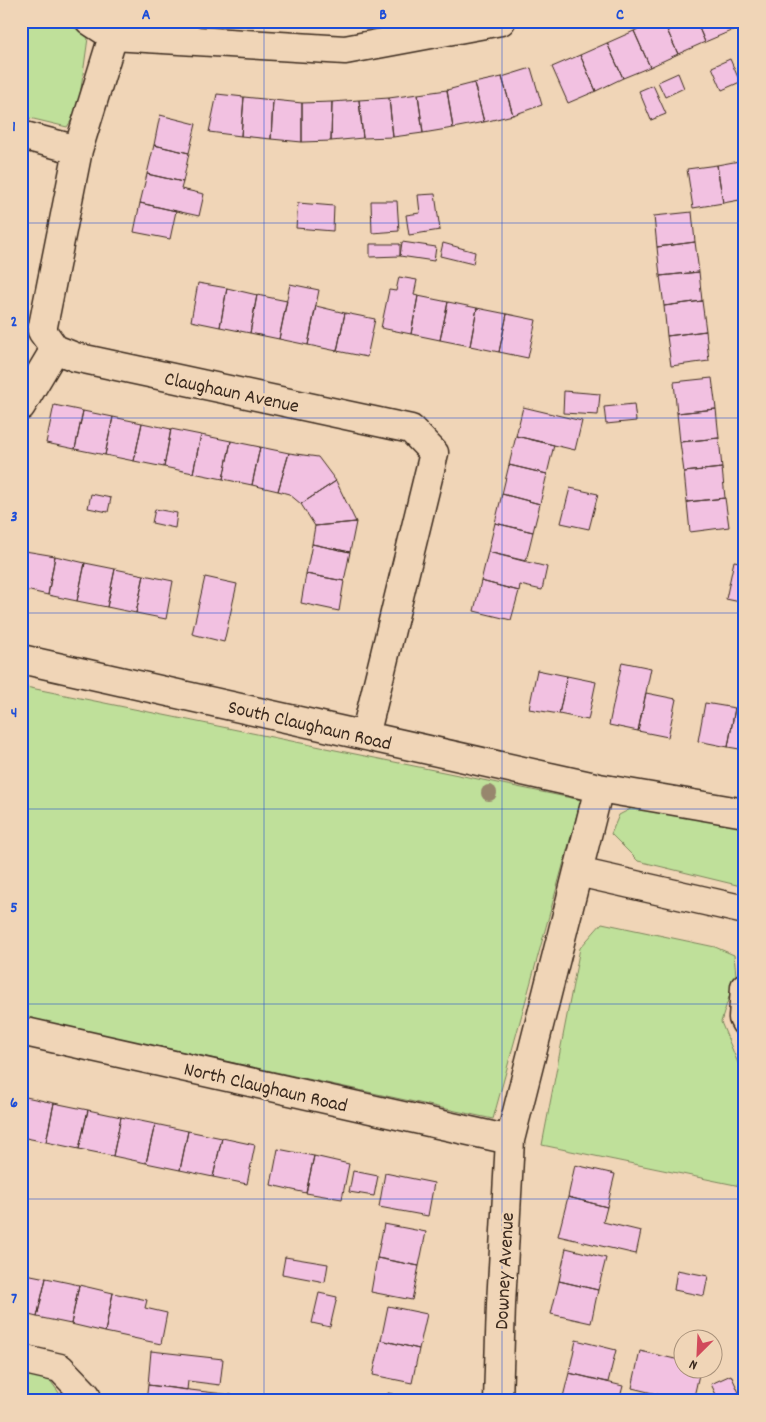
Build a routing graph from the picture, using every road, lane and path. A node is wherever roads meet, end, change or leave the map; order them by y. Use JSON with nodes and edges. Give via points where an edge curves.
{"nodes":[{"id":1,"x":90,"y":21,"type":"edge"},
{"id":2,"x":501,"y":21,"type":"edge"},
{"id":3,"x":113,"y":36,"type":"junction"},
{"id":4,"x":21,"y":136,"type":"edge"},
{"id":5,"x":78,"y":150,"type":"junction"},
{"id":6,"x":55,"y":349,"type":"junction"},
{"id":7,"x":21,"y":406,"type":"edge"},
{"id":8,"x":21,"y":659,"type":"edge"},
{"id":9,"x":365,"y":736,"type":"junction"},
{"id":10,"x":599,"y":788,"type":"junction"},
{"id":11,"x":745,"y":813,"type":"edge"},
{"id":12,"x":578,"y":872,"type":"junction"},
{"id":13,"x":745,"y":910,"type":"edge"},
{"id":14,"x":745,"y":986,"type":"edge"},
{"id":15,"x":745,"y":1022,"type":"edge"},
{"id":16,"x":21,"y":1031,"type":"edge"},
{"id":17,"x":510,"y":1140,"type":"junction"},
{"id":18,"x":21,"y":1359,"type":"edge"},
{"id":19,"x":86,"y":1401,"type":"edge"},
{"id":20,"x":498,"y":1401,"type":"edge"}],
"edges":[{"from":1,"to":3,"type":"street"},
{"from":2,"to":3,"type":"street","via":[[345,50]]},
{"from":3,"to":5,"type":"street"},
{"from":4,"to":5,"type":"street"},
{"from":5,"to":6,"type":"street","via":[[42,332]]},
{"from":6,"to":7,"type":"street"},
{"from":6,"to":9,"type":"street","name":"Claughaun Avenue","via":[[75,357],[411,429],[434,453]]},
{"from":8,"to":9,"type":"street","name":"South Claughaun Road"},
{"from":9,"to":10,"type":"street","name":"South Claughaun Road"},
{"from":10,"to":11,"type":"street","name":"South Claughaun Road"},
{"from":10,"to":12,"type":"street","name":"Downey Avenue"},
{"from":12,"to":13,"type":"street"},
{"from":12,"to":17,"type":"street","name":"Downey Avenue"},
{"from":14,"to":15,"type":"street"},
{"from":16,"to":17,"type":"street","name":"North Claughaun Road"},
{"from":17,"to":20,"type":"street","name":"Downey Avenue"},
{"from":18,"to":19,"type":"street","via":[[60,1368],[86,1395]]}]}
